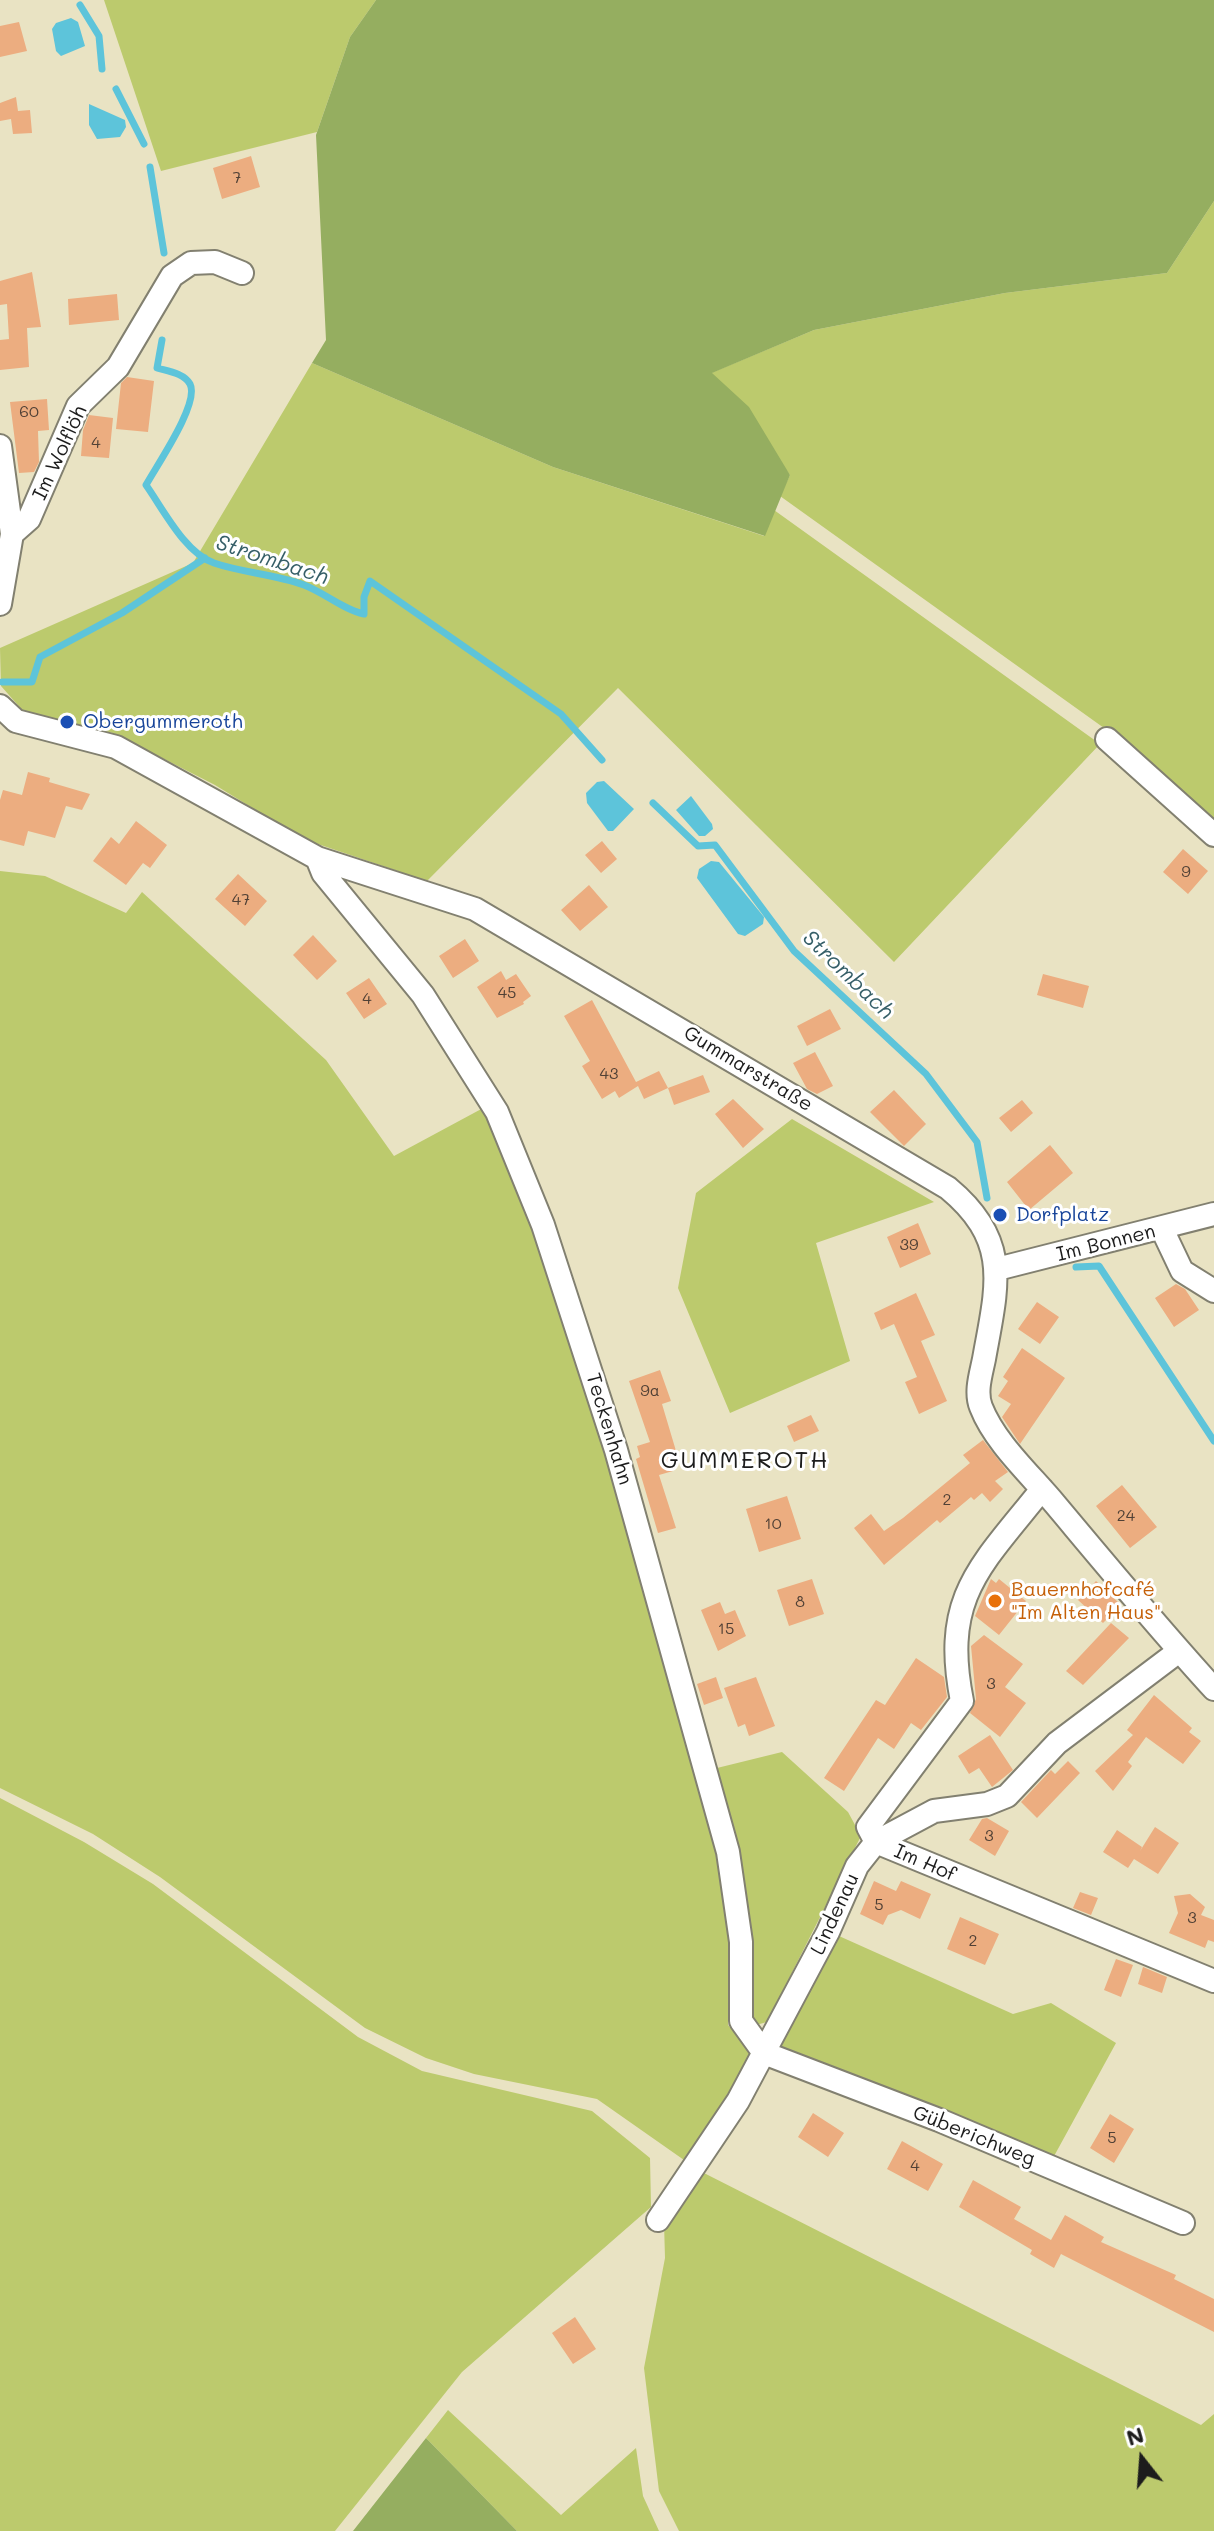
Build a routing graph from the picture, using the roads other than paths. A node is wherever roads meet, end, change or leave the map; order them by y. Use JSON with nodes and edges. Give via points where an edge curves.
{"nodes":[{"id":1,"x":242,"y":273,"type":"dead end"},
{"id":2,"x":0,"y":446,"type":"edge"},
{"id":3,"x":12,"y":534,"type":"junction"},
{"id":4,"x":0,"y":604,"type":"edge"},
{"id":5,"x":0,"y":706,"type":"edge"},
{"id":6,"x":1107,"y":739,"type":"dead end"},
{"id":7,"x":1214,"y":835,"type":"edge"},
{"id":8,"x":317,"y":858,"type":"junction"},
{"id":9,"x":1214,"y":1214,"type":"edge"},
{"id":10,"x":1162,"y":1229,"type":"junction"},
{"id":11,"x":997,"y":1269,"type":"junction"},
{"id":12,"x":1214,"y":1291,"type":"edge"},
{"id":13,"x":1042,"y":1489,"type":"junction"},
{"id":14,"x":1179,"y":1651,"type":"junction"},
{"id":15,"x":1214,"y":1689,"type":"edge"},
{"id":16,"x":876,"y":1842,"type":"junction"},
{"id":17,"x":1214,"y":1981,"type":"edge"},
{"id":18,"x":764,"y":2053,"type":"junction"},
{"id":19,"x":658,"y":2220,"type":"dead end"},
{"id":20,"x":1183,"y":2223,"type":"dead end"}],
"edges":[{"from":1,"to":3,"type":"street","name":"Im Wolflöh","via":[[215,262],[191,263],[172,276],[118,367],[78,406],[29,519]]},
{"from":2,"to":3,"type":"street"},
{"from":3,"to":4,"type":"street"},
{"from":5,"to":8,"type":"street","name":"Gummarstraße","via":[[16,721],[116,747]]},
{"from":6,"to":7,"type":"street"},
{"from":8,"to":11,"type":"street","name":"Gummarstraße","via":[[475,909],[948,1188],[972,1209],[987,1233]]},
{"from":8,"to":18,"type":"street","name":"Teckenhahn","via":[[323,873],[423,995],[497,1112],[543,1225],[616,1450],[728,1852],[741,1942],[741,2021]]},
{"from":9,"to":10,"type":"street","name":"Im Bonnen"},
{"from":10,"to":11,"type":"street","name":"Im Bonnen"},
{"from":10,"to":12,"type":"street","via":[[1182,1271]]},
{"from":11,"to":13,"type":"street","name":"Gummarstraße","via":[[978,1387],[980,1405]]},
{"from":13,"to":14,"type":"street","name":"Gummarstraße"},
{"from":13,"to":16,"type":"street","name":"Im Hof","via":[[966,1590],[957,1617],[955,1666],[962,1701],[868,1827]]},
{"from":14,"to":15,"type":"street","name":"Gummarstraße"},
{"from":14,"to":16,"type":"street","name":"Lindenau","via":[[1057,1743],[1007,1796],[934,1811]]},
{"from":16,"to":17,"type":"street","name":"Im Hof"},
{"from":16,"to":18,"type":"street","name":"Lindenau","via":[[857,1866]]},
{"from":18,"to":19,"type":"street","name":"Lindenau"},
{"from":18,"to":20,"type":"street","name":"Güberichweg"}]}
